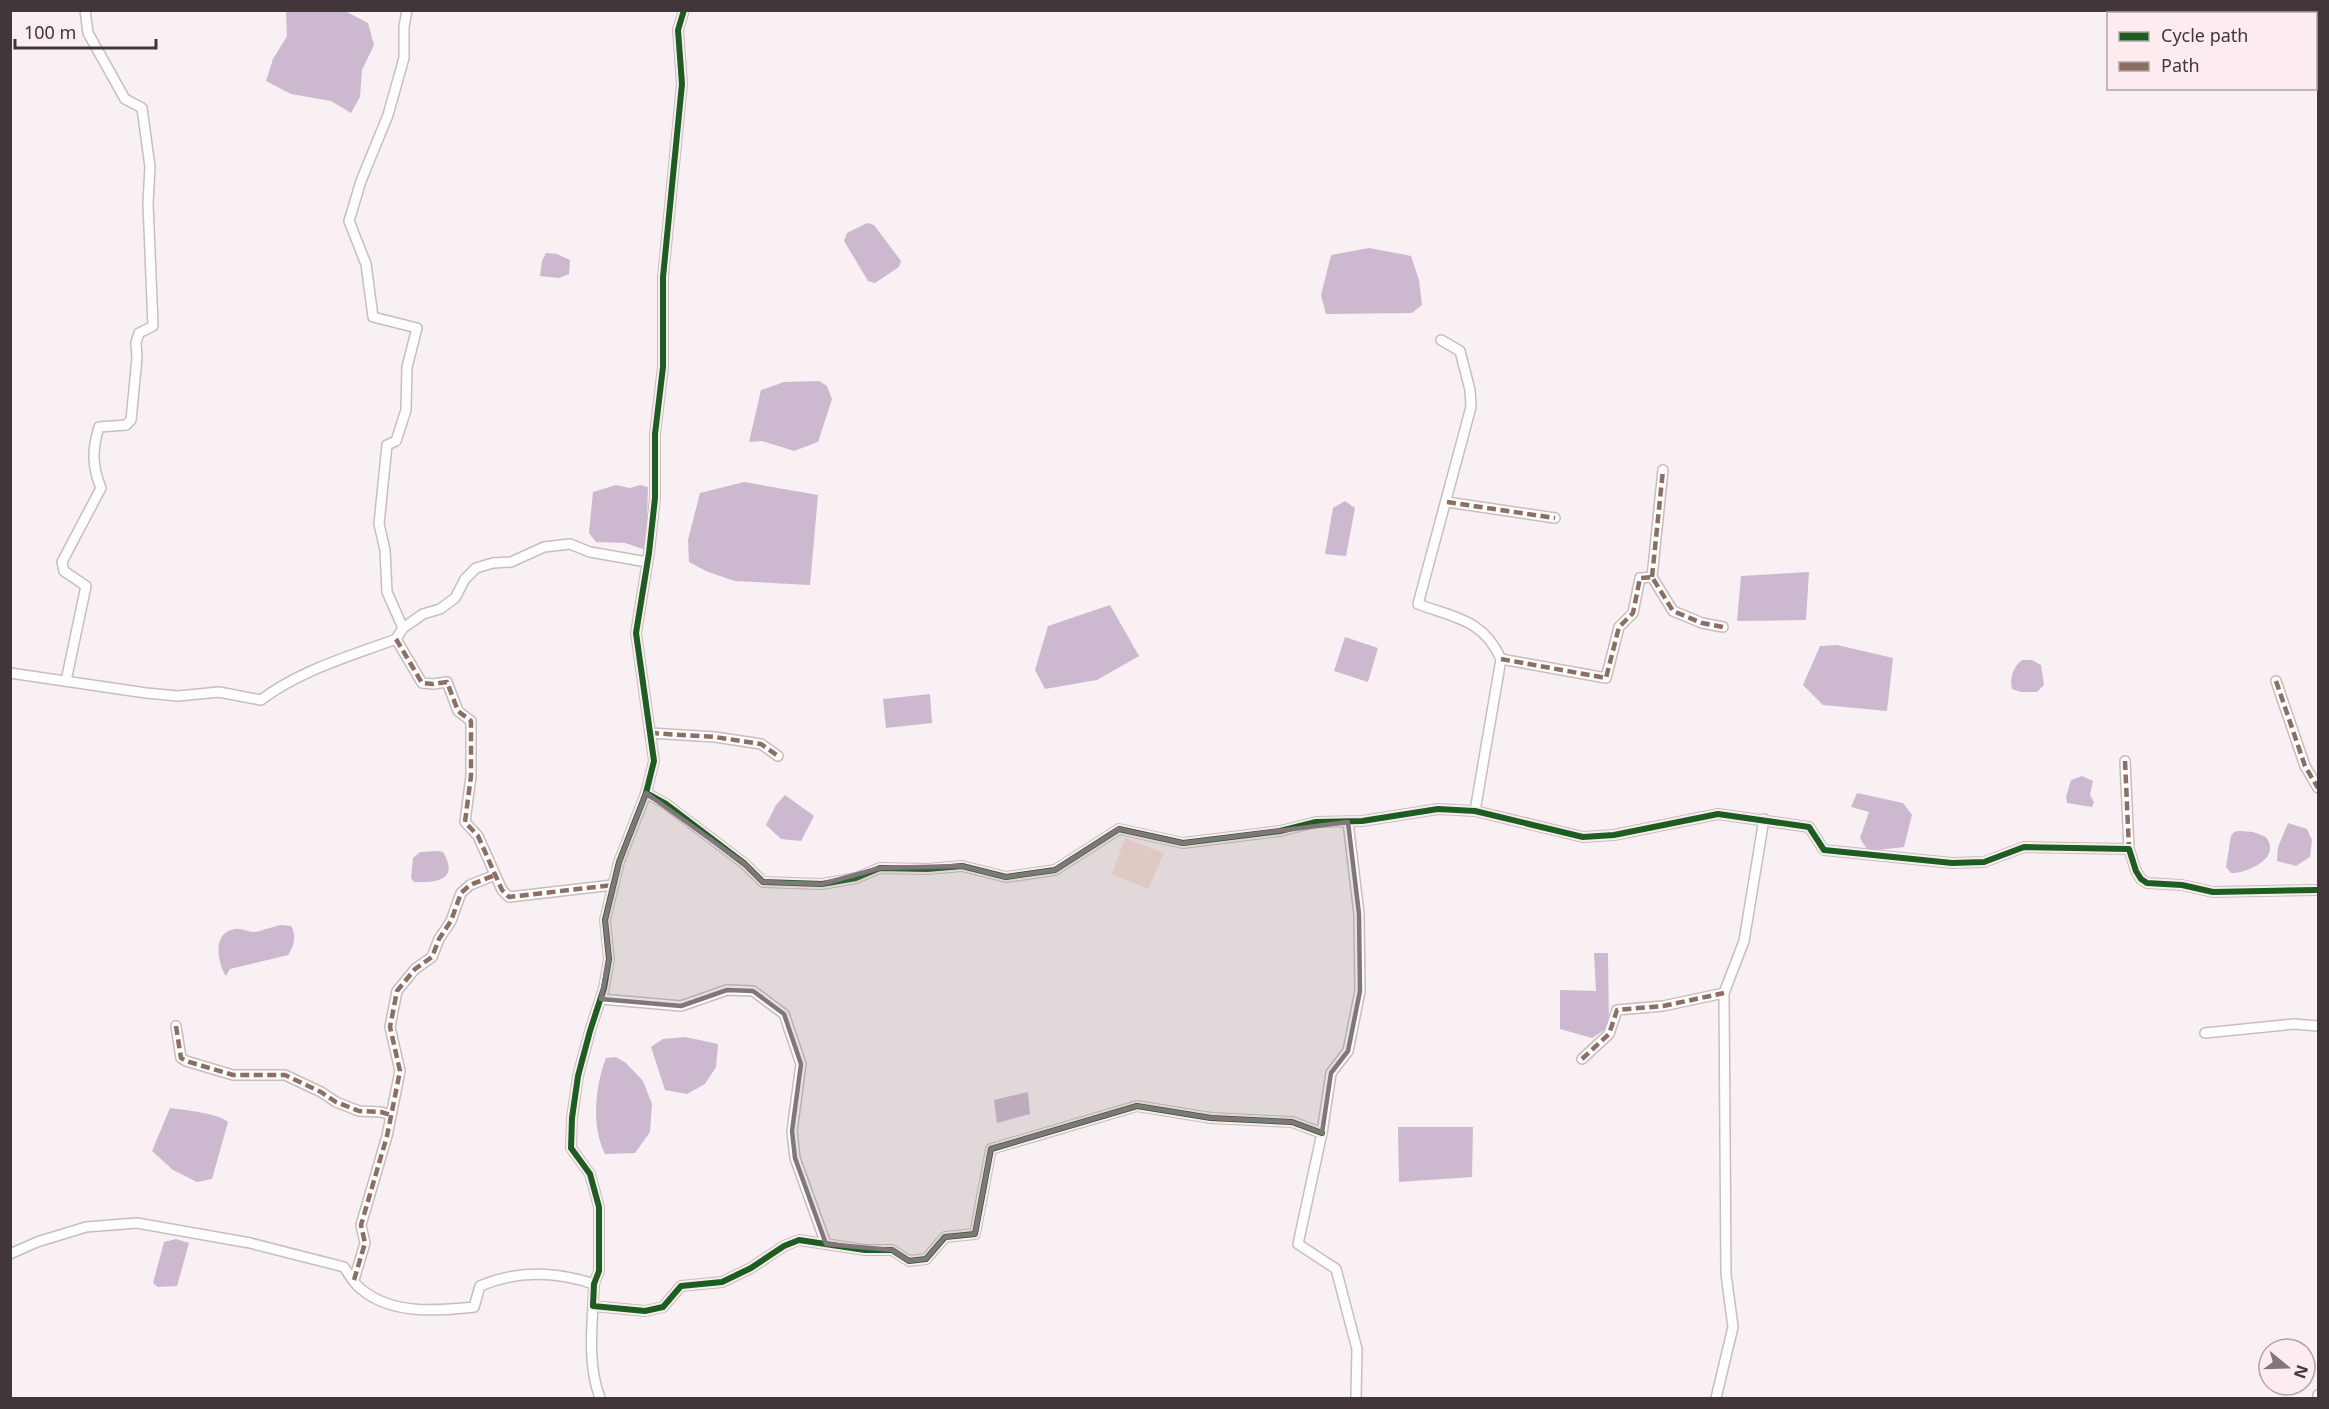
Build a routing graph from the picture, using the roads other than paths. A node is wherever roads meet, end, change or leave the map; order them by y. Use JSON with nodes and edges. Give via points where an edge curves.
{"nodes":[{"id":1,"x":85,"y":10,"type":"edge"},
{"id":2,"x":407,"y":10,"type":"edge"},
{"id":3,"x":684,"y":10,"type":"edge"},
{"id":4,"x":1441,"y":340,"type":"dead end"},
{"id":5,"x":1664,"y":470,"type":"dead end"},
{"id":6,"x":1447,"y":502,"type":"junction"},
{"id":7,"x":1556,"y":518,"type":"dead end"},
{"id":8,"x":647,"y":562,"type":"junction"},
{"id":9,"x":1652,"y":577,"type":"junction"},
{"id":10,"x":1723,"y":627,"type":"dead end"},
{"id":11,"x":403,"y":628,"type":"junction"},
{"id":12,"x":396,"y":639,"type":"junction"},
{"id":13,"x":1501,"y":658,"type":"junction"},
{"id":14,"x":10,"y":673,"type":"edge"},
{"id":15,"x":66,"y":681,"type":"junction"},
{"id":16,"x":2276,"y":681,"type":"dead end"},
{"id":17,"x":650,"y":734,"type":"junction"},
{"id":18,"x":778,"y":756,"type":"dead end"},
{"id":19,"x":2125,"y":761,"type":"dead end"},
{"id":20,"x":2319,"y":788,"type":"edge"},
{"id":21,"x":646,"y":793,"type":"junction"},
{"id":22,"x":1475,"y":811,"type":"junction"},
{"id":23,"x":1764,"y":819,"type":"junction"},
{"id":24,"x":1347,"y":822,"type":"junction"},
{"id":25,"x":2129,"y":849,"type":"junction"},
{"id":26,"x":495,"y":875,"type":"junction"},
{"id":27,"x":613,"y":885,"type":"junction"},
{"id":28,"x":2319,"y":890,"type":"edge"},
{"id":29,"x":1724,"y":993,"type":"junction"},
{"id":30,"x":601,"y":999,"type":"junction"},
{"id":31,"x":176,"y":1026,"type":"dead end"},
{"id":32,"x":2319,"y":1026,"type":"edge"},
{"id":33,"x":2205,"y":1033,"type":"dead end"},
{"id":34,"x":1582,"y":1059,"type":"dead end"},
{"id":35,"x":391,"y":1115,"type":"junction"},
{"id":36,"x":1322,"y":1133,"type":"junction"},
{"id":37,"x":826,"y":1244,"type":"junction"},
{"id":38,"x":10,"y":1254,"type":"edge"},
{"id":39,"x":354,"y":1280,"type":"junction"},
{"id":40,"x":594,"y":1284,"type":"junction"},
{"id":41,"x":593,"y":1306,"type":"junction"},
{"id":42,"x":600,"y":1398,"type":"edge"},
{"id":43,"x":1356,"y":1398,"type":"edge"},
{"id":44,"x":1716,"y":1398,"type":"edge"}],
"edges":[{"from":1,"to":15,"type":"street","via":[[88,33],[126,99],[142,108],[150,167],[153,326],[139,333],[136,342],[131,420],[126,425],[99,427],[94,470],[101,488],[62,562],[64,571],[86,586]]},
{"from":2,"to":11,"type":"street","via":[[404,58],[350,221],[366,264],[373,316],[417,328],[407,367],[406,410],[396,441],[387,445],[380,524],[387,592]]},
{"from":3,"to":8,"type":"street","via":[[678,30],[681,84],[663,277],[663,367]]},
{"from":4,"to":6,"type":"street","via":[[1460,351],[1471,407]]},
{"from":5,"to":9,"type":"street"},
{"from":6,"to":7,"type":"street"},
{"from":6,"to":13,"type":"street","via":[[1418,604],[1476,625]]},
{"from":8,"to":11,"type":"street","via":[[599,554],[570,544],[544,547],[511,562],[476,568],[455,598]]},
{"from":8,"to":17,"type":"street","via":[[636,633]]},
{"from":9,"to":10,"type":"street","via":[[1673,611]]},
{"from":9,"to":13,"type":"street","via":[[1640,578],[1633,613],[1619,627],[1606,678]]},
{"from":11,"to":12,"type":"street"},
{"from":12,"to":15,"type":"street","via":[[296,678],[261,700],[219,692],[164,695]]},
{"from":12,"to":26,"type":"street","via":[[422,683],[447,682],[458,711],[471,721],[471,776],[465,822],[478,836]]},
{"from":13,"to":22,"type":"street"},
{"from":14,"to":15,"type":"street"},
{"from":16,"to":20,"type":"street","via":[[2305,766]]},
{"from":17,"to":18,"type":"street","via":[[761,744]]},
{"from":17,"to":21,"type":"street","via":[[654,761]]},
{"from":19,"to":25,"type":"street"},
{"from":21,"to":24,"type":"street","via":[[746,864],[763,882],[822,884],[880,868],[962,866],[1006,877],[1055,870],[1119,829],[1183,843],[1280,831],[1316,822]]},
{"from":21,"to":27,"type":"street"},
{"from":22,"to":23,"type":"street","via":[[1583,837],[1614,835],[1718,814]]},
{"from":22,"to":24,"type":"street","via":[[1438,809]]},
{"from":23,"to":25,"type":"street","via":[[1809,827],[1824,850],[1952,863],[1984,862],[2024,847]]},
{"from":23,"to":29,"type":"street","via":[[1744,941]]},
{"from":24,"to":36,"type":"street","via":[[1359,914],[1360,991],[1348,1051],[1331,1073]]},
{"from":25,"to":28,"type":"street","via":[[2136,871],[2147,883],[2213,892]]},
{"from":26,"to":27,"type":"street","via":[[509,897]]},
{"from":26,"to":35,"type":"street","via":[[461,893],[432,957],[398,991],[390,1027],[400,1071]]},
{"from":27,"to":30,"type":"street","via":[[605,920],[609,959]]},
{"from":29,"to":34,"type":"street","via":[[1663,1006],[1617,1010],[1609,1034]]},
{"from":29,"to":44,"type":"street","via":[[1726,1274],[1733,1327]]},
{"from":30,"to":37,"type":"street","via":[[681,1006],[727,990],[753,991],[784,1014],[801,1064],[792,1131],[795,1158]]},
{"from":30,"to":40,"type":"street","via":[[578,1076],[571,1148],[590,1174],[599,1207],[599,1271]]},
{"from":31,"to":35,"type":"street","via":[[181,1058],[186,1061],[233,1075],[285,1075],[359,1111]]},
{"from":32,"to":33,"type":"street","via":[[2294,1024]]},
{"from":35,"to":39,"type":"street","via":[[361,1225],[365,1243]]},
{"from":36,"to":37,"type":"street","via":[[1292,1122],[1211,1118],[1137,1106],[991,1149],[975,1234],[945,1237],[926,1259],[909,1261],[892,1251]]},
{"from":36,"to":43,"type":"street","via":[[1298,1244],[1336,1269],[1357,1349]]},
{"from":37,"to":41,"type":"street","via":[[799,1240],[723,1282],[681,1286],[663,1307],[645,1311]]},
{"from":38,"to":39,"type":"street","via":[[86,1227],[137,1223],[250,1243],[344,1267]]},
{"from":39,"to":40,"type":"street","via":[[373,1298],[399,1307],[448,1310],[474,1307],[480,1286],[513,1275],[553,1275]]},
{"from":40,"to":41,"type":"street"},
{"from":41,"to":42,"type":"street","via":[[591,1339]]}]}
